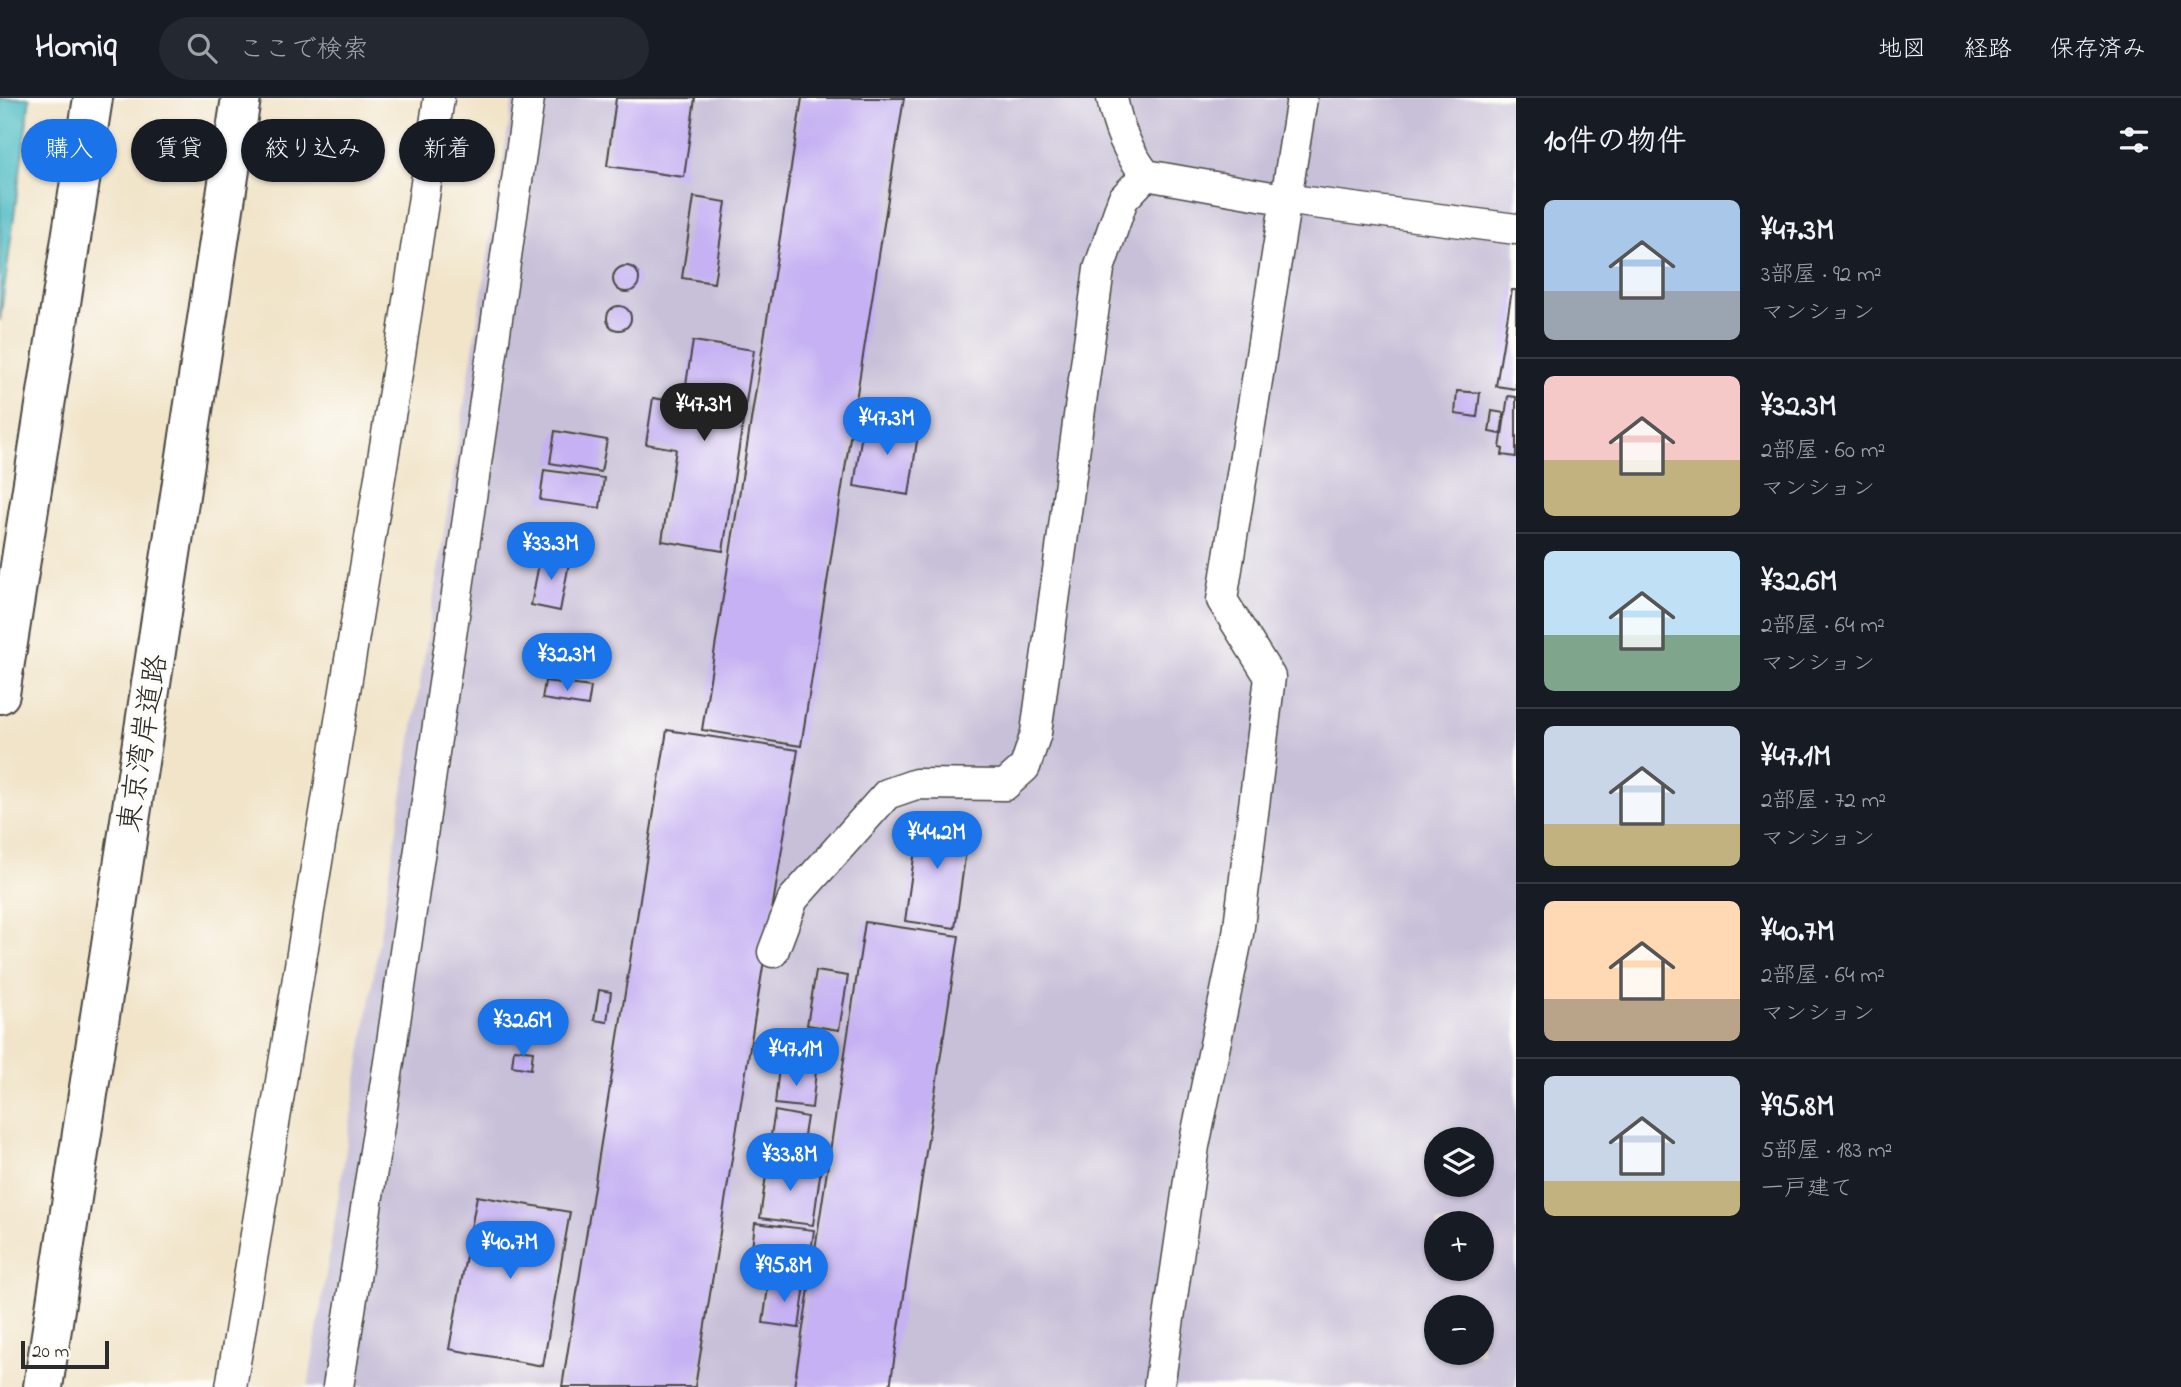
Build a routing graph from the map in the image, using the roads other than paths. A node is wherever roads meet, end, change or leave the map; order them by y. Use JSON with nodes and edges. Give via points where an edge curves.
{"nodes":[{"id":1,"x":93,"y":98,"type":"edge"},
{"id":2,"x":241,"y":98,"type":"edge"},
{"id":3,"x":439,"y":98,"type":"edge"},
{"id":4,"x":529,"y":98,"type":"edge"},
{"id":5,"x":1112,"y":98,"type":"edge"},
{"id":6,"x":1301,"y":98,"type":"edge"},
{"id":7,"x":1146,"y":175,"type":"junction"},
{"id":8,"x":1283,"y":199,"type":"junction"},
{"id":9,"x":1516,"y":229,"type":"edge"},
{"id":10,"x":0,"y":694,"type":"edge"},
{"id":11,"x":773,"y":952,"type":"dead end"},
{"id":12,"x":43,"y":1387,"type":"edge"},
{"id":13,"x":231,"y":1387,"type":"edge"},
{"id":14,"x":338,"y":1387,"type":"edge"},
{"id":15,"x":1160,"y":1387,"type":"edge"}],
"edges":[{"from":1,"to":10,"type":"highway"},
{"from":2,"to":12,"type":"highway","name":"東京湾岸道路"},
{"from":3,"to":13,"type":"street"},
{"from":4,"to":14,"type":"street"},
{"from":5,"to":7,"type":"street","via":[[1129,153]]},
{"from":6,"to":8,"type":"street"},
{"from":7,"to":8,"type":"street"},
{"from":7,"to":11,"type":"street","via":[[1122,199],[1098,269],[1036,733],[1025,767],[1005,785],[916,784],[887,794],[793,899]]},
{"from":8,"to":9,"type":"street"},
{"from":8,"to":15,"type":"street","via":[[1222,600],[1270,677],[1238,934],[1194,1146]]}]}
